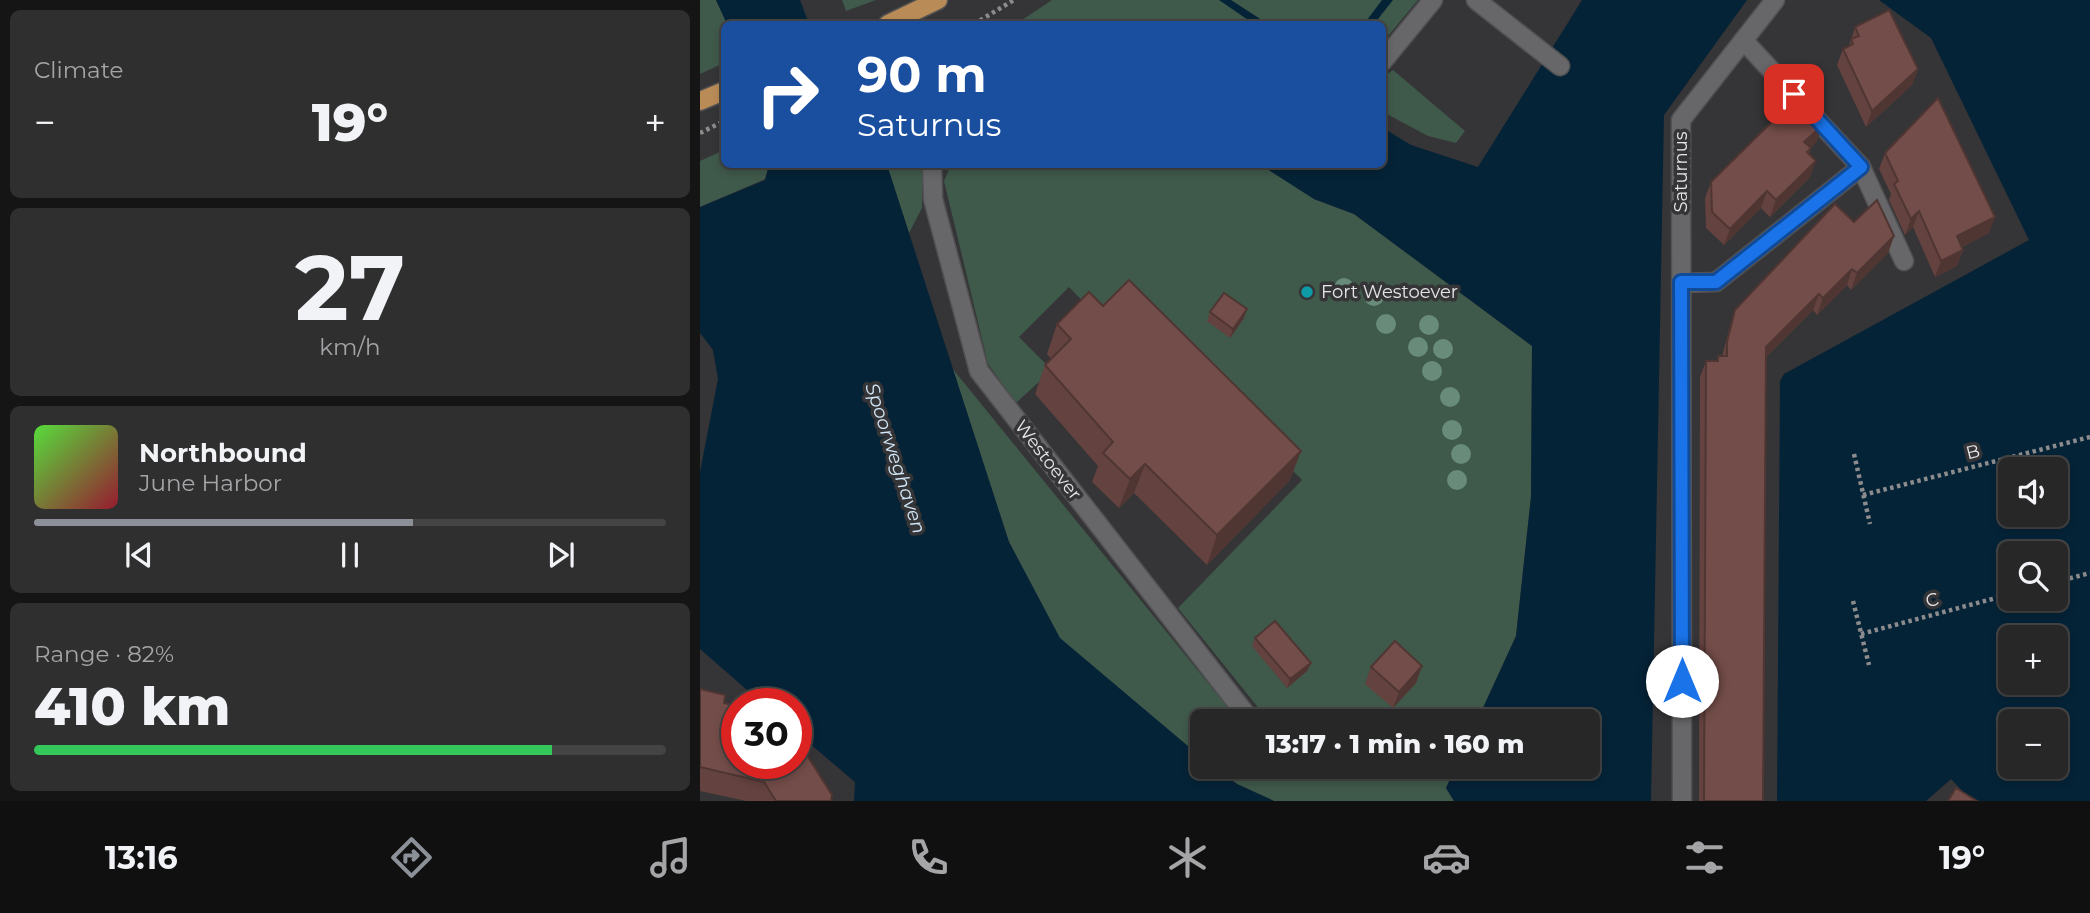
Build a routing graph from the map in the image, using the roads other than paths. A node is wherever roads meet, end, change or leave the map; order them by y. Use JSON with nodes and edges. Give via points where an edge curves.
{"nodes":[{"id":1,"x":938,"y":0,"type":"edge"},
{"id":2,"x":1433,"y":0,"type":"edge"},
{"id":3,"x":1475,"y":0,"type":"edge"},
{"id":4,"x":1774,"y":0,"type":"edge"},
{"id":5,"x":894,"y":21,"type":"edge"},
{"id":6,"x":1744,"y":41,"type":"junction"},
{"id":7,"x":1386,"y":57,"type":"edge"},
{"id":8,"x":1560,"y":66,"type":"dead end"},
{"id":9,"x":721,"y":92,"type":"edge"},
{"id":10,"x":700,"y":101,"type":"edge"},
{"id":11,"x":1861,"y":167,"type":"junction"},
{"id":12,"x":932,"y":168,"type":"edge"},
{"id":13,"x":1904,"y":261,"type":"dead end"},
{"id":14,"x":1681,"y":282,"type":"junction"},
{"id":15,"x":1243,"y":709,"type":"edge"},
{"id":16,"x":1682,"y":801,"type":"edge"}],
"edges":[{"from":1,"to":5,"type":"main road"},
{"from":2,"to":7,"type":"street"},
{"from":3,"to":8,"type":"street"},
{"from":4,"to":6,"type":"street","name":"Saturnus"},
{"from":6,"to":11,"type":"street"},
{"from":6,"to":14,"type":"street","name":"Saturnus","via":[[1681,120]]},
{"from":9,"to":10,"type":"main road"},
{"from":11,"to":13,"type":"street"},
{"from":11,"to":14,"type":"street","via":[[1716,282]]},
{"from":12,"to":15,"type":"street","name":"Westoever","via":[[933,199],[979,371]]},
{"from":14,"to":16,"type":"street","name":"Saturnus"}]}
